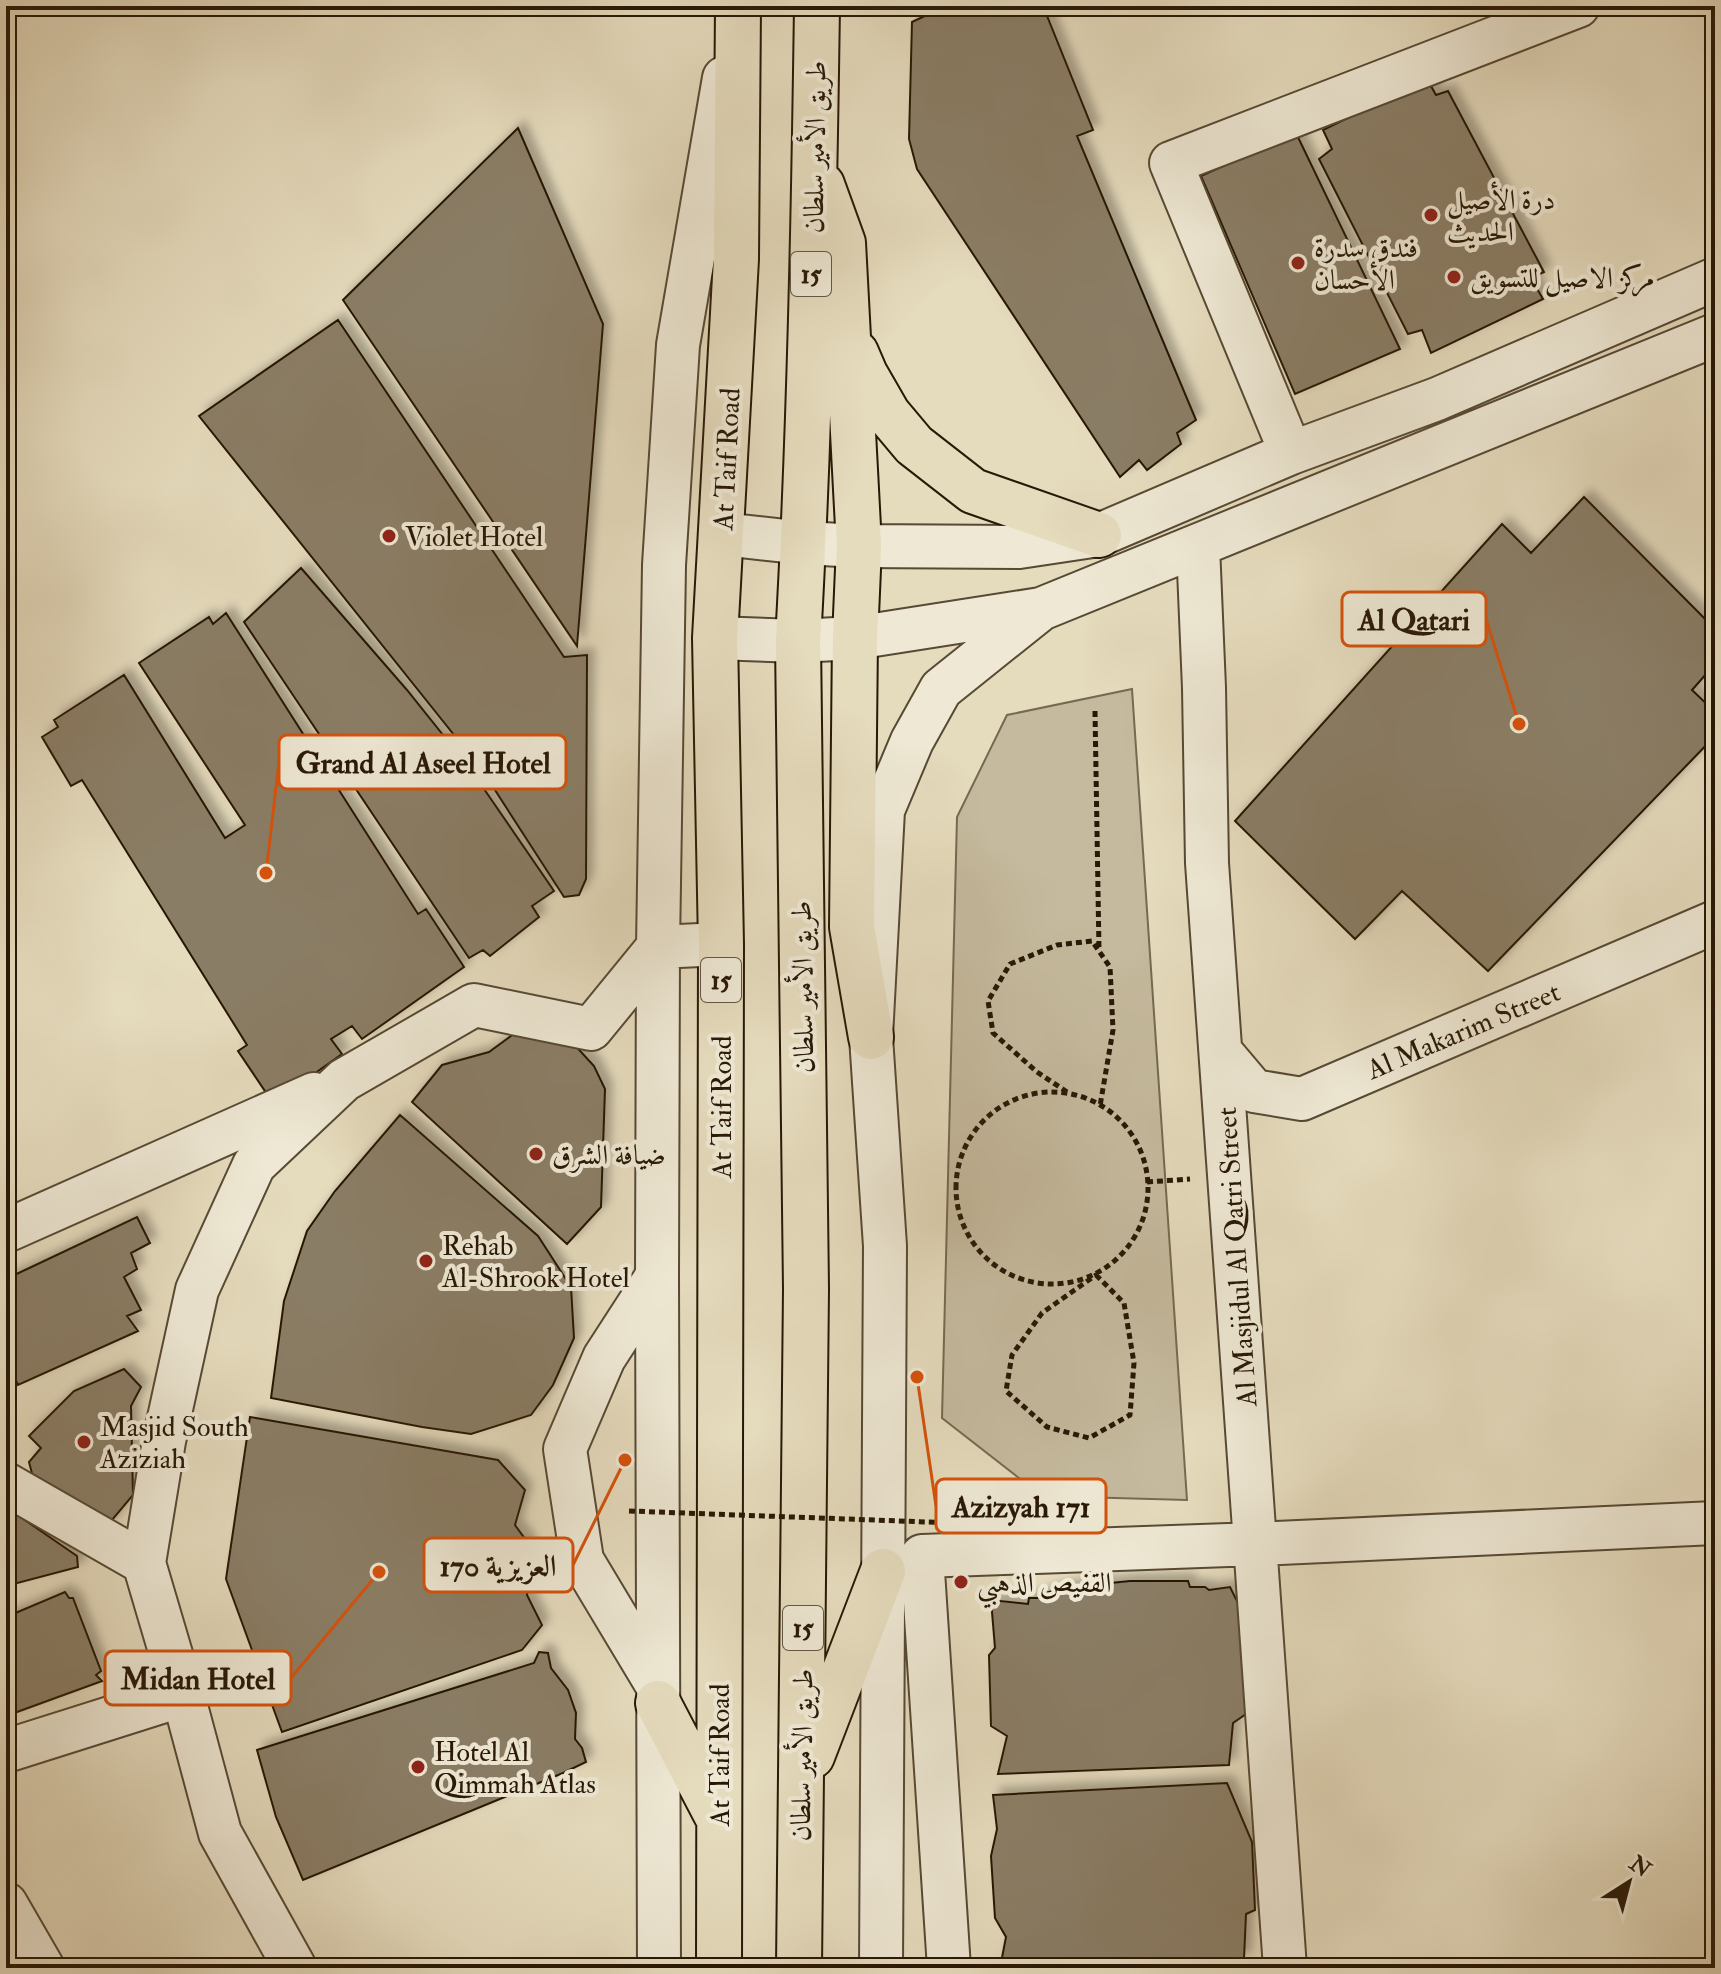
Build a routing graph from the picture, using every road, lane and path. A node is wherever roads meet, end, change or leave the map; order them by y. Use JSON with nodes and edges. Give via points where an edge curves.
{"nodes":[{"id":1,"x":737,"y":6,"type":"edge"},
{"id":2,"x":817,"y":6,"type":"edge"},
{"id":3,"x":1578,"y":6,"type":"edge"},
{"id":4,"x":814,"y":162,"type":"junction"},
{"id":5,"x":1715,"y":279,"type":"edge"},
{"id":6,"x":848,"y":332,"type":"junction"},
{"id":7,"x":1715,"y":335,"type":"edge"},
{"id":8,"x":1291,"y":453,"type":"junction"},
{"id":9,"x":722,"y":534,"type":"junction"},
{"id":10,"x":1099,"y":535,"type":"junction"},
{"id":11,"x":804,"y":543,"type":"junction"},
{"id":12,"x":859,"y":546,"type":"junction"},
{"id":13,"x":1198,"y":546,"type":"junction"},
{"id":14,"x":1041,"y":609,"type":"junction"},
{"id":15,"x":715,"y":638,"type":"junction"},
{"id":16,"x":855,"y":638,"type":"junction"},
{"id":17,"x":798,"y":641,"type":"junction"},
{"id":18,"x":1095,"y":711,"type":"dead end"},
{"id":19,"x":1715,"y":922,"type":"edge"},
{"id":20,"x":721,"y":944,"type":"junction"},
{"id":21,"x":658,"y":947,"type":"junction"},
{"id":22,"x":1099,"y":951,"type":"junction"},
{"id":23,"x":871,"y":1037,"type":"junction"},
{"id":24,"x":1221,"y":1052,"type":"junction"},
{"id":25,"x":344,"y":1080,"type":"junction"},
{"id":26,"x":1070,"y":1094,"type":"junction"},
{"id":27,"x":1100,"y":1106,"type":"junction"},
{"id":28,"x":6,"y":1231,"type":"edge"},
{"id":29,"x":1096,"y":1275,"type":"junction"},
{"id":30,"x":657,"y":1276,"type":"junction"},
{"id":31,"x":6,"y":1484,"type":"edge"},
{"id":32,"x":629,"y":1511,"type":"dead end"},
{"id":33,"x":1045,"y":1512,"type":"dead end"},
{"id":34,"x":1715,"y":1523,"type":"edge"},
{"id":35,"x":1256,"y":1544,"type":"junction"},
{"id":36,"x":144,"y":1563,"type":"junction"},
{"id":37,"x":883,"y":1571,"type":"junction"},
{"id":38,"x":183,"y":1695,"type":"junction"},
{"id":39,"x":658,"y":1695,"type":"junction"},
{"id":40,"x":6,"y":1751,"type":"edge"},
{"id":41,"x":801,"y":1784,"type":"junction"},
{"id":42,"x":719,"y":1819,"type":"junction"},
{"id":43,"x":6,"y":1904,"type":"edge"},
{"id":44,"x":43,"y":1968,"type":"edge"},
{"id":45,"x":295,"y":1968,"type":"edge"},
{"id":46,"x":659,"y":1968,"type":"edge"},
{"id":47,"x":719,"y":1968,"type":"edge"},
{"id":48,"x":799,"y":1968,"type":"edge"},
{"id":49,"x":881,"y":1968,"type":"edge"},
{"id":50,"x":949,"y":1968,"type":"edge"},
{"id":51,"x":1285,"y":1968,"type":"edge"}],
"edges":[{"from":1,"to":9,"type":"highway","name":"At Taif Road","number":"15","via":[[736,259]]},
{"from":1,"to":21,"type":"street","via":[[678,345],[664,565]]},
{"from":2,"to":4,"type":"highway","name":"طريق الأمير سلطان","number":"15"},
{"from":3,"to":8,"type":"street","via":[[1171,163]]},
{"from":4,"to":6,"type":"highway","via":[[843,243]]},
{"from":4,"to":11,"type":"highway","name":"طريق الأمير سلطان","number":"15"},
{"from":5,"to":8,"type":"street","via":[[1437,399]]},
{"from":6,"to":10,"type":"highway","via":[[888,414],[914,445],[973,491]]},
{"from":6,"to":12,"type":"highway"},
{"from":7,"to":13,"type":"street"},
{"from":8,"to":10,"type":"street"},
{"from":9,"to":11,"type":"street"},
{"from":9,"to":15,"type":"highway","name":"At Taif Road","number":"15"},
{"from":10,"to":12,"type":"street","via":[[1019,547]]},
{"from":11,"to":12,"type":"street"},
{"from":11,"to":17,"type":"highway","name":"طريق الأمير سلطان","number":"15"},
{"from":12,"to":16,"type":"highway"},
{"from":13,"to":14,"type":"street"},
{"from":13,"to":24,"type":"street","name":"Al Masjidul Al Qatri Street","via":[[1207,863]]},
{"from":14,"to":16,"type":"street"},
{"from":14,"to":23,"type":"street","via":[[941,689],[883,810]]},
{"from":15,"to":17,"type":"street"},
{"from":15,"to":20,"type":"highway","name":"At Taif Road","number":"15"},
{"from":16,"to":17,"type":"street"},
{"from":16,"to":23,"type":"highway","via":[[852,927]]},
{"from":17,"to":41,"type":"highway","name":"طريق الأمير سلطان","number":"15","via":[[806,1289]]},
{"from":18,"to":22,"type":"path"},
{"from":19,"to":24,"type":"street","name":"Al Makarim Street","via":[[1302,1099],[1254,1091]]},
{"from":20,"to":21,"type":"street"},
{"from":20,"to":42,"type":"highway","name":"At Taif Road","number":"15"},
{"from":21,"to":25,"type":"street","via":[[591,1029],[474,1005]]},
{"from":21,"to":30,"type":"street"},
{"from":22,"to":26,"type":"path","via":[[1092,941],[1057,945],[1010,964],[988,1001],[993,1033]]},
{"from":22,"to":27,"type":"path","via":[[1110,967],[1113,1030]]},
{"from":23,"to":37,"type":"street","via":[[885,1246]]},
{"from":24,"to":35,"type":"street","name":"Al Masjidul Al Qatri Street"},
{"from":25,"to":28,"type":"street"},
{"from":25,"to":36,"type":"street","via":[[254,1165],[197,1290]]},
{"from":26,"to":27,"type":"path"},
{"from":26,"to":29,"type":"path","via":[[1024,1095],[996,1109],[973,1131],[959,1160],[955,1192],[973,1242],[1003,1272],[1033,1283],[1065,1284]]},
{"from":27,"to":29,"type":"path","via":[[1135,1139],[1147,1167],[1149,1200],[1140,1230],[1122,1256]]},
{"from":29,"to":29,"type":"path","via":[[1124,1303],[1134,1363],[1130,1415],[1089,1438],[1047,1427],[1006,1391],[1012,1355],[1042,1313]]},
{"from":30,"to":39,"type":"street"},
{"from":30,"to":39,"type":"street","via":[[604,1358],[565,1449],[582,1560]]},
{"from":31,"to":36,"type":"street"},
{"from":32,"to":33,"type":"path","bridge":true,"via":[[955,1523],[956,1485]]},
{"from":34,"to":35,"type":"street"},
{"from":35,"to":50,"type":"street","via":[[922,1556]]},
{"from":35,"to":51,"type":"street","name":"Al Masjidul Al Qatri Street"},
{"from":36,"to":38,"type":"street"},
{"from":37,"to":41,"type":"highway"},
{"from":37,"to":49,"type":"street"},
{"from":38,"to":40,"type":"street"},
{"from":38,"to":45,"type":"street","via":[[220,1833]]},
{"from":39,"to":42,"type":"highway"},
{"from":39,"to":46,"type":"street"},
{"from":41,"to":48,"type":"highway","name":"طريق الأمير سلطان","number":"15"},
{"from":42,"to":47,"type":"highway","name":"At Taif Road","number":"15"},
{"from":43,"to":44,"type":"street"}]}
